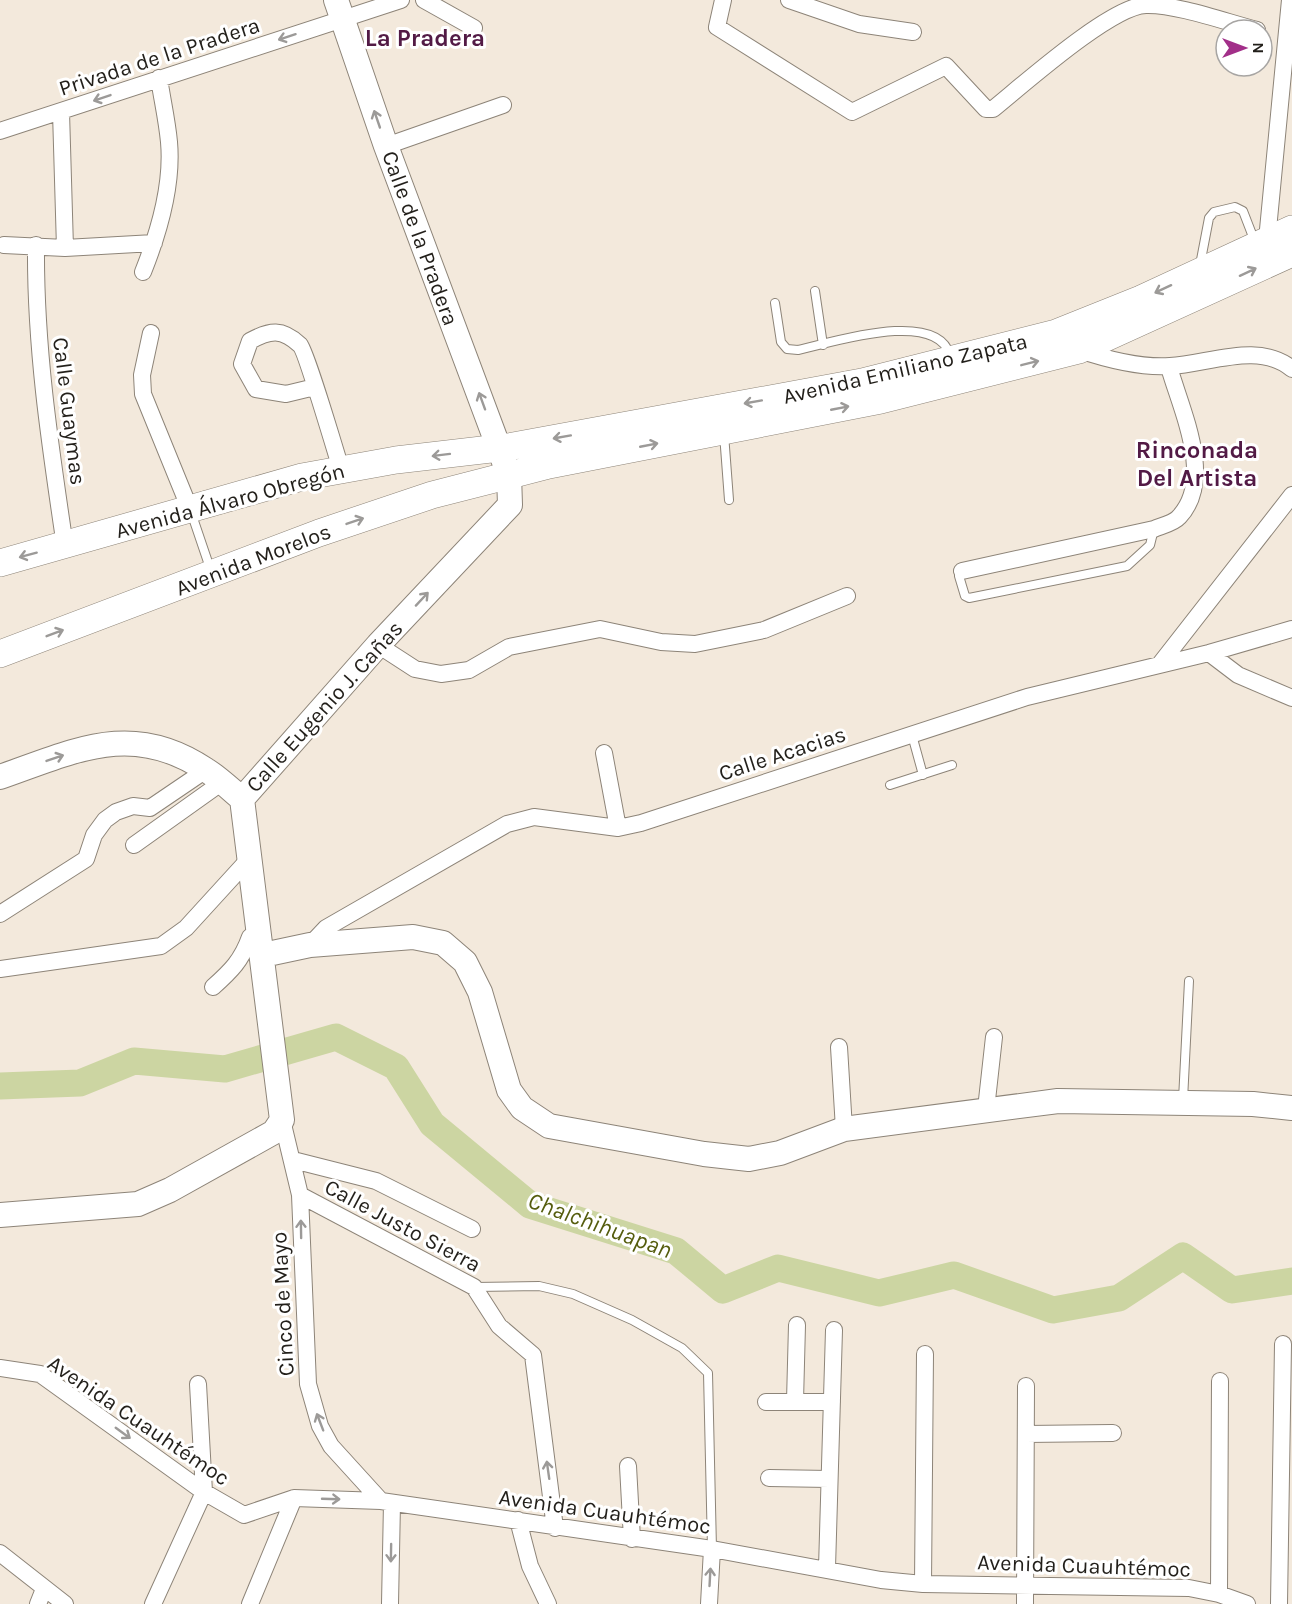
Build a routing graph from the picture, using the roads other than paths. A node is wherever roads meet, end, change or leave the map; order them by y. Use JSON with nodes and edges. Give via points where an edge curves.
{"nodes":[{"id":1,"x":401,"y":0,"type":"edge"},
{"id":2,"x":424,"y":0,"type":"edge"},
{"id":3,"x":723,"y":0,"type":"edge"},
{"id":4,"x":789,"y":0,"type":"edge"},
{"id":5,"x":1290,"y":0,"type":"edge"},
{"id":6,"x":339,"y":10,"type":"edge"},
{"id":7,"x":1214,"y":19,"type":"edge"},
{"id":8,"x":474,"y":28,"type":"dead end"},
{"id":9,"x":913,"y":32,"type":"dead end"},
{"id":10,"x":1274,"y":34,"type":"edge"},
{"id":11,"x":1285,"y":37,"type":"junction"},
{"id":12,"x":159,"y":78,"type":"junction"},
{"id":13,"x":503,"y":105,"type":"dead end"},
{"id":14,"x":61,"y":112,"type":"junction"},
{"id":15,"x":0,"y":131,"type":"edge"},
{"id":16,"x":386,"y":146,"type":"junction"},
{"id":17,"x":1292,"y":229,"type":"edge"},
{"id":18,"x":1262,"y":242,"type":"junction"},
{"id":19,"x":154,"y":243,"type":"junction"},
{"id":20,"x":36,"y":245,"type":"junction"},
{"id":21,"x":4,"y":246,"type":"dead end"},
{"id":22,"x":64,"y":248,"type":"junction"},
{"id":23,"x":1292,"y":253,"type":"edge"},
{"id":24,"x":142,"y":272,"type":"dead end"},
{"id":25,"x":1198,"y":272,"type":"junction"},
{"id":26,"x":815,"y":291,"type":"dead end"},
{"id":27,"x":775,"y":303,"type":"dead end"},
{"id":28,"x":151,"y":333,"type":"dead end"},
{"id":29,"x":1056,"y":333,"type":"junction"},
{"id":30,"x":823,"y":345,"type":"junction"},
{"id":31,"x":1079,"y":350,"type":"junction"},
{"id":32,"x":1169,"y":366,"type":"junction"},
{"id":33,"x":1292,"y":369,"type":"edge"},
{"id":34,"x":955,"y":371,"type":"junction"},
{"id":35,"x":315,"y":387,"type":"junction"},
{"id":36,"x":723,"y":431,"type":"junction"},
{"id":37,"x":499,"y":448,"type":"junction"},
{"id":38,"x":341,"y":469,"type":"junction"},
{"id":39,"x":509,"y":475,"type":"junction"},
{"id":40,"x":1292,"y":495,"type":"edge"},
{"id":41,"x":729,"y":500,"type":"dead end"},
{"id":42,"x":189,"y":507,"type":"junction"},
{"id":43,"x":1154,"y":529,"type":"junction"},
{"id":44,"x":65,"y":546,"type":"junction"},
{"id":45,"x":0,"y":562,"type":"edge"},
{"id":46,"x":962,"y":571,"type":"joint"},
{"id":47,"x":212,"y":574,"type":"junction"},
{"id":48,"x":848,"y":596,"type":"dead end"},
{"id":49,"x":1292,"y":629,"type":"edge"},
{"id":50,"x":378,"y":645,"type":"junction"},
{"id":51,"x":0,"y":654,"type":"edge"},
{"id":52,"x":1209,"y":654,"type":"junction"},
{"id":53,"x":1160,"y":664,"type":"junction"},
{"id":54,"x":1292,"y":698,"type":"edge"},
{"id":55,"x":912,"y":735,"type":"junction"},
{"id":56,"x":604,"y":753,"type":"dead end"},
{"id":57,"x":952,"y":765,"type":"dead end"},
{"id":58,"x":923,"y":775,"type":"junction"},
{"id":59,"x":214,"y":776,"type":"junction"},
{"id":60,"x":0,"y":777,"type":"edge"},
{"id":61,"x":890,"y":785,"type":"dead end"},
{"id":62,"x":242,"y":798,"type":"junction"},
{"id":63,"x":618,"y":828,"type":"junction"},
{"id":64,"x":134,"y":845,"type":"dead end"},
{"id":65,"x":249,"y":859,"type":"junction"},
{"id":66,"x":0,"y":914,"type":"edge"},
{"id":67,"x":260,"y":931,"type":"junction"},
{"id":68,"x":310,"y":945,"type":"junction"},
{"id":69,"x":263,"y":955,"type":"junction"},
{"id":70,"x":0,"y":969,"type":"edge"},
{"id":71,"x":1189,"y":981,"type":"dead end"},
{"id":72,"x":213,"y":987,"type":"dead end"},
{"id":73,"x":994,"y":1037,"type":"dead end"},
{"id":74,"x":839,"y":1047,"type":"dead end"},
{"id":75,"x":1183,"y":1103,"type":"junction"},
{"id":76,"x":1291,"y":1107,"type":"edge"},
{"id":77,"x":986,"y":1109,"type":"junction"},
{"id":78,"x":282,"y":1120,"type":"junction"},
{"id":79,"x":844,"y":1129,"type":"junction"},
{"id":80,"x":293,"y":1160,"type":"junction"},
{"id":81,"x":300,"y":1195,"type":"junction"},
{"id":82,"x":0,"y":1215,"type":"edge"},
{"id":83,"x":472,"y":1229,"type":"dead end"},
{"id":84,"x":474,"y":1287,"type":"junction"},
{"id":85,"x":797,"y":1325,"type":"dead end"},
{"id":86,"x":834,"y":1330,"type":"dead end"},
{"id":87,"x":1283,"y":1344,"type":"dead end"},
{"id":88,"x":925,"y":1354,"type":"dead end"},
{"id":89,"x":0,"y":1368,"type":"edge"},
{"id":90,"x":1220,"y":1381,"type":"dead end"},
{"id":91,"x":198,"y":1384,"type":"dead end"},
{"id":92,"x":1026,"y":1386,"type":"dead end"},
{"id":93,"x":795,"y":1401,"type":"junction"},
{"id":94,"x":766,"y":1402,"type":"dead end"},
{"id":95,"x":832,"y":1402,"type":"junction"},
{"id":96,"x":1113,"y":1433,"type":"dead end"},
{"id":97,"x":1026,"y":1434,"type":"junction"},
{"id":98,"x":628,"y":1466,"type":"dead end"},
{"id":99,"x":769,"y":1478,"type":"dead end"},
{"id":100,"x":829,"y":1479,"type":"junction"},
{"id":101,"x":204,"y":1492,"type":"junction"},
{"id":102,"x":294,"y":1498,"type":"junction"},
{"id":103,"x":386,"y":1502,"type":"junction"},
{"id":104,"x":518,"y":1520,"type":"junction"},
{"id":105,"x":555,"y":1528,"type":"junction"},
{"id":106,"x":632,"y":1539,"type":"junction"},
{"id":107,"x":712,"y":1549,"type":"junction"},
{"id":108,"x":0,"y":1553,"type":"edge"},
{"id":109,"x":827,"y":1568,"type":"junction"},
{"id":110,"x":923,"y":1584,"type":"junction"},
{"id":111,"x":1025,"y":1584,"type":"junction"},
{"id":112,"x":1219,"y":1594,"type":"junction"},
{"id":113,"x":41,"y":1597,"type":"edge"},
{"id":114,"x":542,"y":1602,"type":"edge"},
{"id":115,"x":65,"y":1604,"type":"edge"},
{"id":116,"x":153,"y":1604,"type":"edge"},
{"id":117,"x":250,"y":1604,"type":"edge"},
{"id":118,"x":390,"y":1604,"type":"edge"},
{"id":119,"x":709,"y":1604,"type":"edge"},
{"id":120,"x":1025,"y":1604,"type":"edge"},
{"id":121,"x":1247,"y":1604,"type":"edge"},
{"id":122,"x":1279,"y":1604,"type":"edge"}],
"edges":[{"from":1,"to":6,"type":"street","name":"Privada de la Pradera"},
{"from":2,"to":8,"type":"street"},
{"from":3,"to":7,"type":"street","via":[[717,27],[852,112],[946,66],[989,110],[1126,8],[1160,6]]},
{"from":4,"to":9,"type":"street","via":[[859,24]]},
{"from":5,"to":11,"type":"street"},
{"from":6,"to":12,"type":"street","name":"Privada de la Pradera","one_way":true},
{"from":16,"to":6,"type":"street","name":"Calle de la Pradera","one_way":true},
{"from":10,"to":11,"type":"street"},
{"from":11,"to":18,"type":"street"},
{"from":12,"to":14,"type":"street","name":"Privada de la Pradera","one_way":true},
{"from":12,"to":19,"type":"street","via":[[169,143],[167,192]]},
{"from":13,"to":16,"type":"street"},
{"from":14,"to":15,"type":"street","name":"Privada de la Pradera"},
{"from":14,"to":22,"type":"street"},
{"from":37,"to":16,"type":"street","name":"Calle de la Pradera","one_way":true},
{"from":17,"to":18,"type":"main road","name":"Avenida Emiliano Zapata"},
{"from":18,"to":25,"type":"main road","name":"Avenida Emiliano Zapata"},
{"from":18,"to":25,"type":"lane","via":[[1243,211],[1235,207],[1214,212],[1209,218]]},
{"from":19,"to":22,"type":"street"},
{"from":19,"to":24,"type":"street"},
{"from":20,"to":21,"type":"street"},
{"from":20,"to":22,"type":"street"},
{"from":20,"to":44,"type":"street","name":"Calle Guaymas","via":[[35,310],[41,383]]},
{"from":31,"to":23,"type":"main road","name":"Avenida Emiliano Zapata","one_way":true},
{"from":25,"to":29,"type":"main road","name":"Avenida Emiliano Zapata","one_way":true},
{"from":26,"to":30,"type":"lane"},
{"from":27,"to":30,"type":"lane","via":[[782,342],[787,349]]},
{"from":28,"to":42,"type":"street","via":[[142,375],[143,394]]},
{"from":29,"to":31,"type":"street"},
{"from":29,"to":34,"type":"main road","name":"Avenida Emiliano Zapata"},
{"from":30,"to":34,"type":"lane","via":[[897,329],[919,332],[944,343]]},
{"from":31,"to":32,"type":"street","via":[[1108,359]]},
{"from":34,"to":31,"type":"main road","name":"Avenida Emiliano Zapata","one_way":true},
{"from":32,"to":33,"type":"street","via":[[1258,354]]},
{"from":32,"to":43,"type":"street","via":[[1197,464],[1193,496],[1178,519]]},
{"from":36,"to":34,"type":"main road","name":"Avenida Emiliano Zapata","one_way":true,"via":[[881,400]]},
{"from":34,"to":37,"type":"main road","name":"Avenida Emiliano Zapata","one_way":true,"via":[[862,382]]},
{"from":35,"to":35,"type":"street","via":[[302,346],[282,333],[267,331],[250,341],[242,364],[256,389],[286,394]]},
{"from":35,"to":38,"type":"street"},
{"from":39,"to":36,"type":"main road","name":"Avenida Emiliano Zapata","one_way":true},
{"from":36,"to":41,"type":"lane"},
{"from":37,"to":38,"type":"main road","name":"Avenida Álvaro Obregón","one_way":true},
{"from":37,"to":39,"type":"street","name":"Calle de la Pradera"},
{"from":38,"to":42,"type":"main road","name":"Avenida Álvaro Obregón"},
{"from":47,"to":39,"type":"main road","name":"Avenida Morelos","one_way":true,"via":[[432,495]]},
{"from":50,"to":39,"type":"street","name":"Calle Eugenio J. Cañas","one_way":true,"via":[[510,505]]},
{"from":40,"to":53,"type":"street"},
{"from":42,"to":44,"type":"main road","name":"Avenida Álvaro Obregón"},
{"from":42,"to":47,"type":"lane"},
{"from":43,"to":46,"type":"street"},
{"from":43,"to":46,"type":"lane","via":[[1150,545],[1127,566],[969,598],[959,576]]},
{"from":44,"to":45,"type":"main road","name":"Avenida Álvaro Obregón","one_way":true},
{"from":51,"to":47,"type":"main road","name":"Avenida Morelos","one_way":true},
{"from":48,"to":50,"type":"street","via":[[764,630],[695,644],[661,642],[600,629],[509,647],[469,670],[441,674],[415,669]]},
{"from":49,"to":52,"type":"street","name":"Calle Acacias"},
{"from":50,"to":62,"type":"street","name":"Calle Eugenio J. Cañas"},
{"from":52,"to":53,"type":"street","name":"Calle Acacias"},
{"from":52,"to":54,"type":"street","via":[[1238,675]]},
{"from":53,"to":55,"type":"street","name":"Calle Acacias","via":[[1027,698]]},
{"from":55,"to":58,"type":"lane"},
{"from":55,"to":63,"type":"street","name":"Calle Acacias"},
{"from":56,"to":63,"type":"street"},
{"from":57,"to":58,"type":"lane"},
{"from":58,"to":61,"type":"lane"},
{"from":60,"to":59,"type":"street","one_way":true,"via":[[87,747],[130,742],[159,746]]},
{"from":59,"to":62,"type":"street"},
{"from":59,"to":64,"type":"street"},
{"from":59,"to":66,"type":"street","via":[[150,808],[133,806],[116,812],[94,835],[86,859]]},
{"from":62,"to":65,"type":"street","name":"Calle Eugenio J. Cañas"},
{"from":63,"to":68,"type":"street","name":"Calle Acacias","via":[[534,817],[507,824],[326,928]]},
{"from":65,"to":67,"type":"street","name":"Calle Eugenio J. Cañas"},
{"from":65,"to":70,"type":"street","via":[[186,928],[161,946]]},
{"from":67,"to":69,"type":"street","name":"Calle Eugenio J. Cañas"},
{"from":67,"to":72,"type":"street","via":[[250,937],[235,967]]},
{"from":68,"to":69,"type":"street"},
{"from":68,"to":79,"type":"street","via":[[413,938],[443,943],[465,962],[480,992],[509,1090],[522,1108],[549,1125],[749,1159],[780,1153]]},
{"from":69,"to":78,"type":"street","name":"Calle Eugenio J. Cañas"},
{"from":71,"to":75,"type":"lane"},
{"from":73,"to":77,"type":"street"},
{"from":74,"to":79,"type":"street"},
{"from":75,"to":76,"type":"street"},
{"from":75,"to":77,"type":"street","via":[[1058,1101]]},
{"from":77,"to":79,"type":"street"},
{"from":78,"to":80,"type":"street","name":"Cinco de Mayo"},
{"from":78,"to":82,"type":"street","via":[[274,1132],[138,1204]]},
{"from":80,"to":81,"type":"street","name":"Cinco de Mayo"},
{"from":80,"to":83,"type":"street","via":[[376,1181]]},
{"from":81,"to":84,"type":"street","name":"Calle Justo Sierra"},
{"from":103,"to":81,"type":"street","name":"Cinco de Mayo","one_way":true,"via":[[331,1446],[320,1426],[308,1384]]},
{"from":105,"to":84,"type":"street","name":"Calle Justo Sierra","one_way":true,"via":[[533,1355],[499,1326]]},
{"from":84,"to":107,"type":"lane","via":[[539,1286],[573,1294],[682,1348],[708,1373]]},
{"from":85,"to":93,"type":"street"},
{"from":86,"to":95,"type":"street"},
{"from":87,"to":122,"type":"street"},
{"from":88,"to":110,"type":"street"},
{"from":89,"to":101,"type":"street","name":"Avenida Cuauhtémoc","one_way":true,"via":[[40,1374]]},
{"from":90,"to":112,"type":"street"},
{"from":91,"to":101,"type":"street"},
{"from":92,"to":97,"type":"street"},
{"from":93,"to":94,"type":"street"},
{"from":93,"to":95,"type":"street"},
{"from":95,"to":100,"type":"street"},
{"from":96,"to":97,"type":"street"},
{"from":97,"to":111,"type":"street"},
{"from":98,"to":106,"type":"street"},
{"from":99,"to":100,"type":"street"},
{"from":100,"to":109,"type":"street"},
{"from":101,"to":102,"type":"street","name":"Avenida Cuauhtémoc","via":[[244,1515]]},
{"from":101,"to":116,"type":"street"},
{"from":102,"to":103,"type":"street","name":"Avenida Cuauhtémoc","one_way":true},
{"from":102,"to":117,"type":"street"},
{"from":103,"to":104,"type":"street","name":"Avenida Cuauhtémoc"},
{"from":103,"to":118,"type":"street","one_way":true},
{"from":104,"to":105,"type":"street","name":"Avenida Cuauhtémoc"},
{"from":104,"to":114,"type":"street"},
{"from":105,"to":106,"type":"street","name":"Avenida Cuauhtémoc"},
{"from":106,"to":107,"type":"street","name":"Avenida Cuauhtémoc"},
{"from":107,"to":109,"type":"street","name":"Avenida Cuauhtémoc"},
{"from":119,"to":107,"type":"street","one_way":true},
{"from":108,"to":113,"type":"street"},
{"from":109,"to":110,"type":"street","name":"Avenida Cuauhtémoc"},
{"from":110,"to":111,"type":"street","name":"Avenida Cuauhtémoc"},
{"from":111,"to":112,"type":"street","name":"Avenida Cuauhtémoc","via":[[1189,1588]]},
{"from":111,"to":120,"type":"street"},
{"from":112,"to":121,"type":"street","name":"Avenida Cuauhtémoc"},
{"from":113,"to":115,"type":"street"}]}
